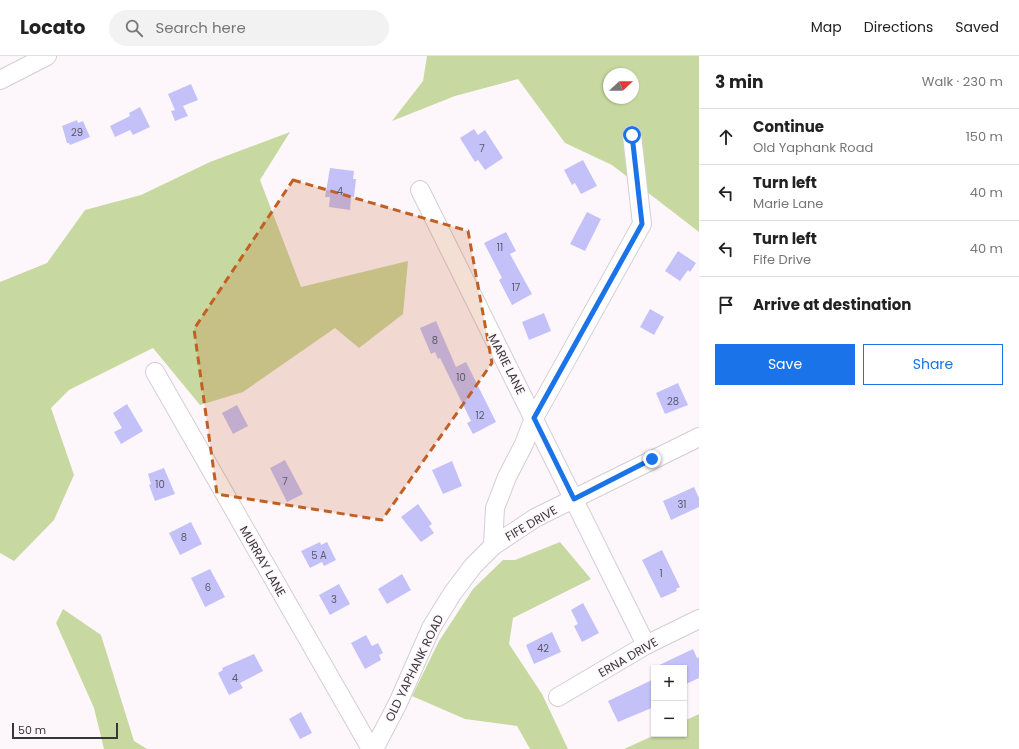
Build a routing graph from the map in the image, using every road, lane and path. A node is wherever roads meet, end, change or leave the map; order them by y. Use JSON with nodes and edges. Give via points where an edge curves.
{"nodes":[{"id":1,"x":47,"y":56,"type":"edge"},
{"id":2,"x":0,"y":80,"type":"edge"},
{"id":3,"x":632,"y":135,"type":"dead end"},
{"id":4,"x":420,"y":190,"type":"dead end"},
{"id":5,"x":155,"y":372,"type":"dead end"},
{"id":6,"x":534,"y":418,"type":"junction"},
{"id":7,"x":699,"y":437,"type":"edge"},
{"id":8,"x":574,"y":499,"type":"junction"},
{"id":9,"x":493,"y":546,"type":"junction"},
{"id":10,"x":699,"y":619,"type":"edge"},
{"id":11,"x":646,"y":645,"type":"junction"},
{"id":12,"x":558,"y":697,"type":"dead end"},
{"id":13,"x":372,"y":749,"type":"edge"}],
"edges":[{"from":1,"to":2,"type":"street"},
{"from":3,"to":6,"type":"street","via":[[642,224]]},
{"from":4,"to":6,"type":"street","name":"MARIE LANE"},
{"from":5,"to":13,"type":"street","name":"MURRAY LANE"},
{"from":6,"to":8,"type":"street","name":"MARIE LANE"},
{"from":6,"to":9,"type":"street","via":[[495,508]]},
{"from":7,"to":8,"type":"street","name":"FIFE DRIVE"},
{"from":8,"to":9,"type":"street","name":"FIFE DRIVE","via":[[535,518]]},
{"from":8,"to":11,"type":"street","name":"MARIE LANE"},
{"from":9,"to":13,"type":"street","name":"OLD YAPHANK ROAD","via":[[473,566],[431,628],[398,703]]},
{"from":10,"to":11,"type":"street","name":"ERNA DRIVE"},
{"from":11,"to":12,"type":"street","name":"ERNA DRIVE"}]}
